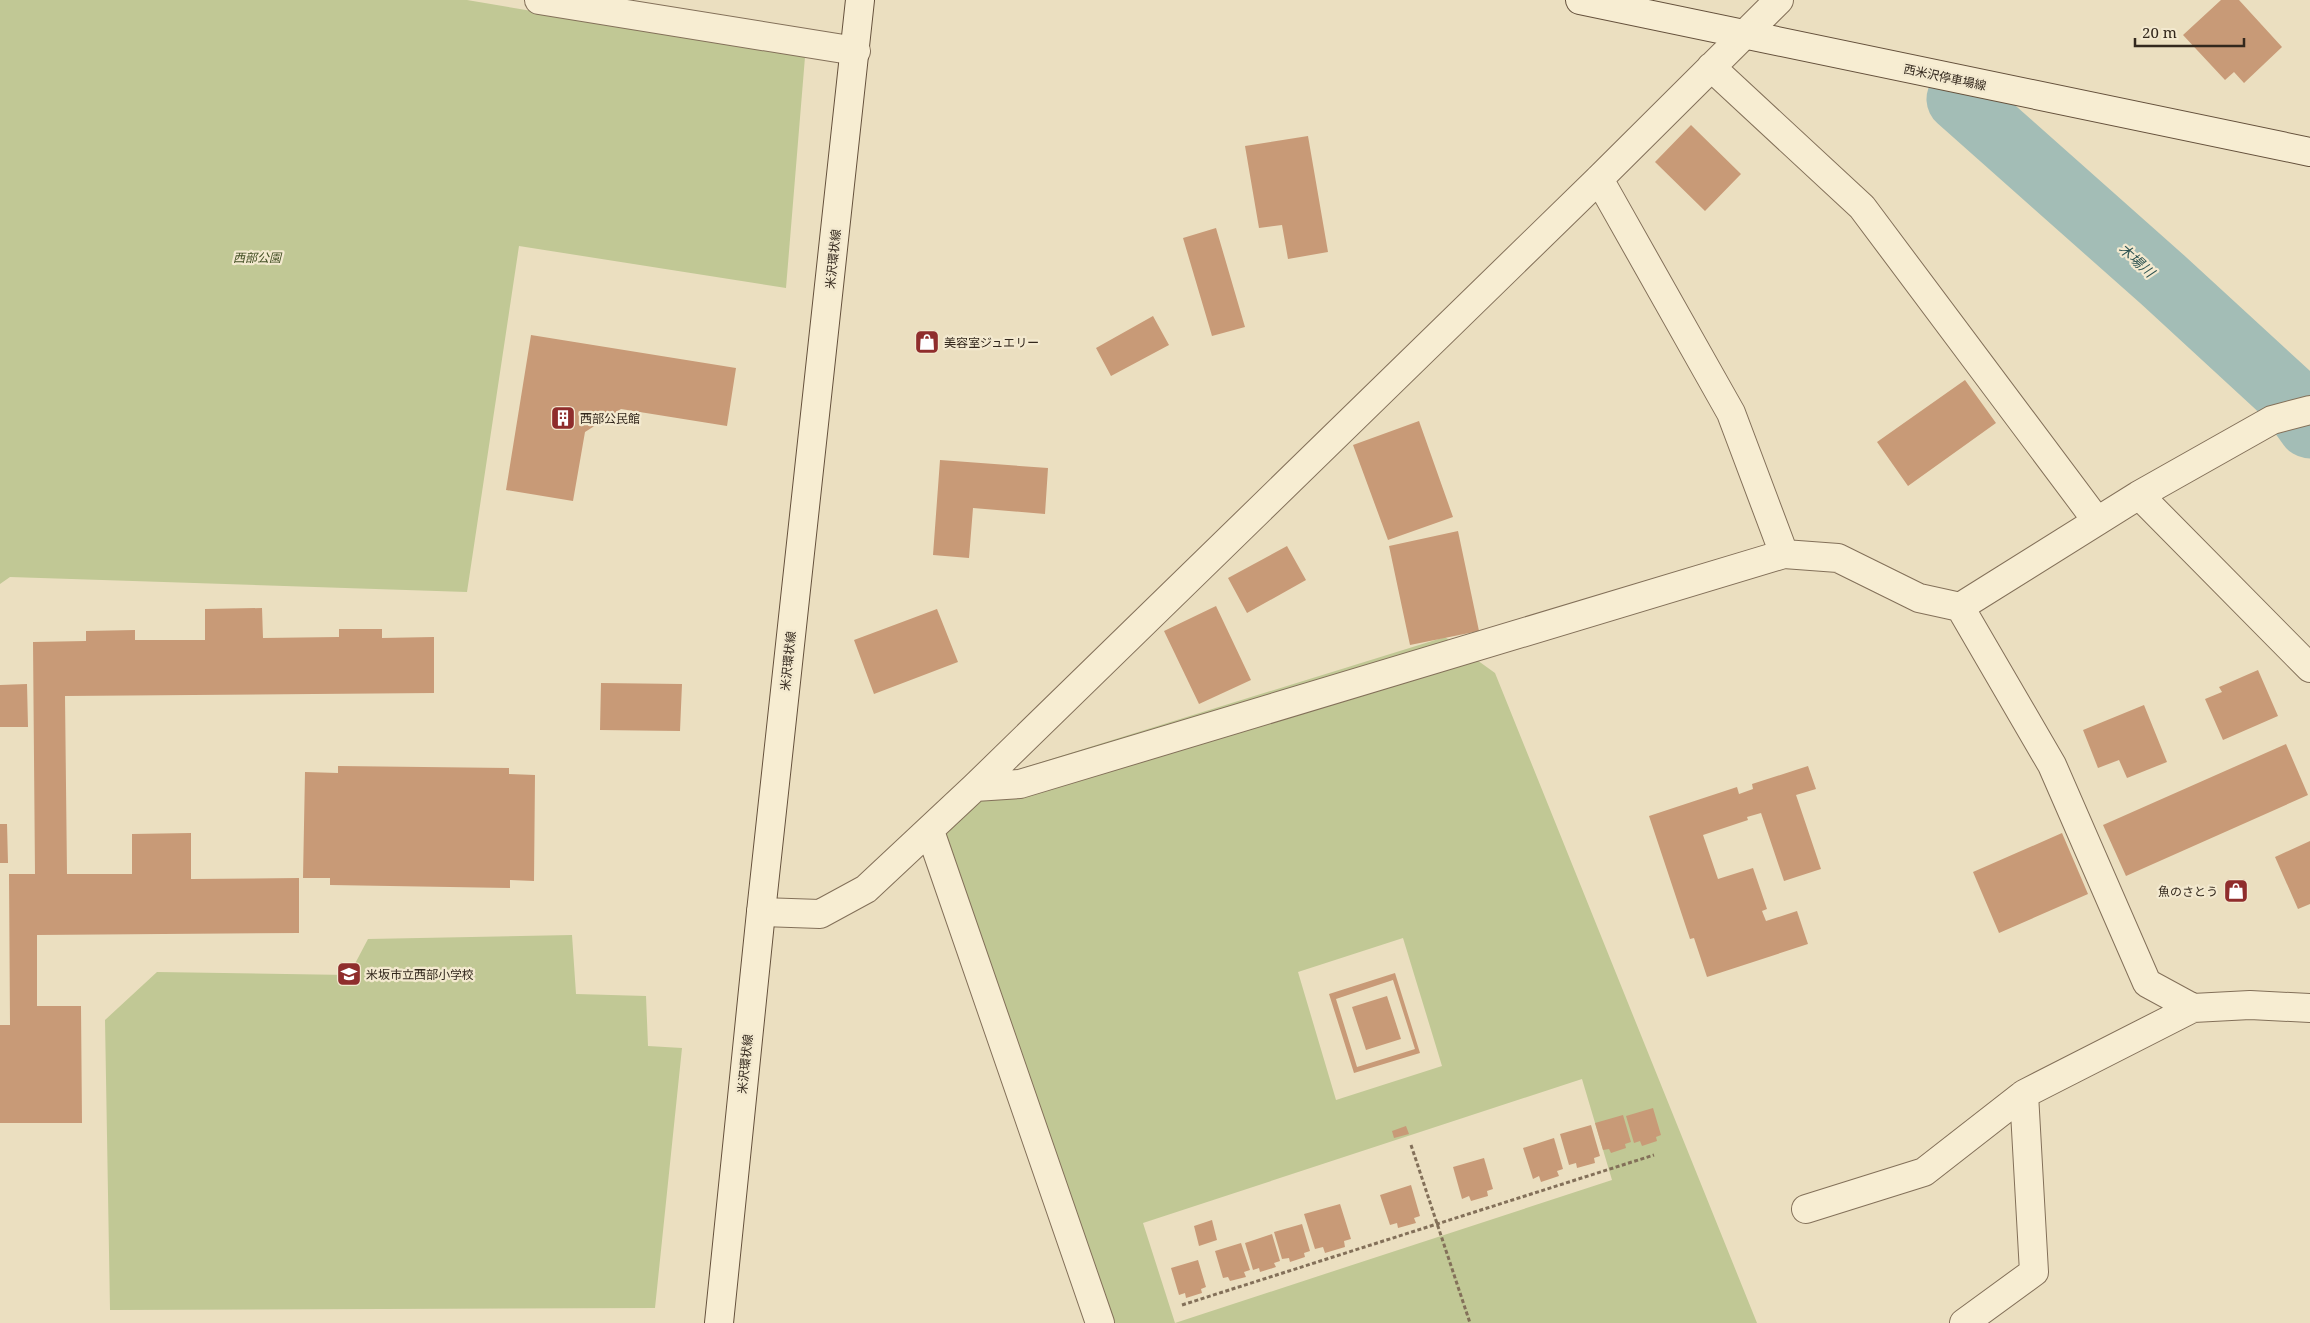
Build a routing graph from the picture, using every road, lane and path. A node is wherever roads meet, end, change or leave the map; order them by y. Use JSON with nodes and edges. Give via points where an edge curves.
{"nodes":[{"id":1,"x":539,"y":0,"type":"edge"},
{"id":2,"x":860,"y":0,"type":"edge"},
{"id":3,"x":1580,"y":0,"type":"edge"},
{"id":4,"x":1779,"y":0,"type":"edge"},
{"id":5,"x":1743,"y":36,"type":"junction"},
{"id":6,"x":856,"y":51,"type":"junction"},
{"id":7,"x":1711,"y":67,"type":"junction"},
{"id":8,"x":2310,"y":152,"type":"edge"},
{"id":9,"x":1599,"y":179,"type":"junction"},
{"id":10,"x":2310,"y":410,"type":"edge"},
{"id":11,"x":2139,"y":495,"type":"junction"},
{"id":12,"x":2097,"y":521,"type":"junction"},
{"id":13,"x":1784,"y":554,"type":"junction"},
{"id":14,"x":1960,"y":607,"type":"junction"},
{"id":15,"x":2310,"y":668,"type":"edge"},
{"id":16,"x":975,"y":788,"type":"junction"},
{"id":17,"x":930,"y":831,"type":"junction"},
{"id":18,"x":761,"y":912,"type":"junction"},
{"id":19,"x":2193,"y":1008,"type":"junction"},
{"id":20,"x":2310,"y":1008,"type":"edge"},
{"id":21,"x":2024,"y":1094,"type":"junction"},
{"id":22,"x":1411,"y":1145,"type":"dead end"},
{"id":23,"x":1654,"y":1155,"type":"dead end"},
{"id":24,"x":1806,"y":1209,"type":"dead end"},
{"id":25,"x":1436,"y":1224,"type":"junction"},
{"id":26,"x":1182,"y":1306,"type":"dead end"},
{"id":27,"x":719,"y":1323,"type":"edge"},
{"id":28,"x":1100,"y":1323,"type":"edge"},
{"id":29,"x":1470,"y":1323,"type":"edge"},
{"id":30,"x":1964,"y":1323,"type":"edge"}],
"edges":[{"from":1,"to":6,"type":"street"},
{"from":2,"to":6,"type":"street","name":"米沢環状線"},
{"from":3,"to":5,"type":"street","name":"西米沢停車場線"},
{"from":4,"to":5,"type":"street"},
{"from":5,"to":7,"type":"street"},
{"from":5,"to":8,"type":"street","name":"西米沢停車場線"},
{"from":6,"to":18,"type":"street","name":"米沢環状線"},
{"from":7,"to":9,"type":"street"},
{"from":7,"to":12,"type":"street","via":[[1862,207]]},
{"from":9,"to":13,"type":"street","via":[[1731,413]]},
{"from":9,"to":16,"type":"street"},
{"from":10,"to":11,"type":"street","via":[[2272,420]]},
{"from":11,"to":12,"type":"street"},
{"from":11,"to":15,"type":"street"},
{"from":12,"to":14,"type":"street"},
{"from":13,"to":14,"type":"street","via":[[1838,558],[1919,598]]},
{"from":13,"to":16,"type":"street","via":[[1020,784]]},
{"from":14,"to":19,"type":"street","via":[[2052,765],[2147,983]]},
{"from":16,"to":17,"type":"street"},
{"from":17,"to":18,"type":"street","via":[[866,889],[820,914]]},
{"from":17,"to":28,"type":"street"},
{"from":18,"to":27,"type":"street","name":"米沢環状線"},
{"from":19,"to":20,"type":"street","via":[[2250,1004]]},
{"from":19,"to":21,"type":"street"},
{"from":21,"to":24,"type":"street","via":[[1924,1172]]},
{"from":21,"to":30,"type":"street","via":[[2034,1272]]},
{"from":22,"to":25,"type":"path"},
{"from":23,"to":25,"type":"path"},
{"from":25,"to":26,"type":"path"},
{"from":25,"to":29,"type":"path"}]}
